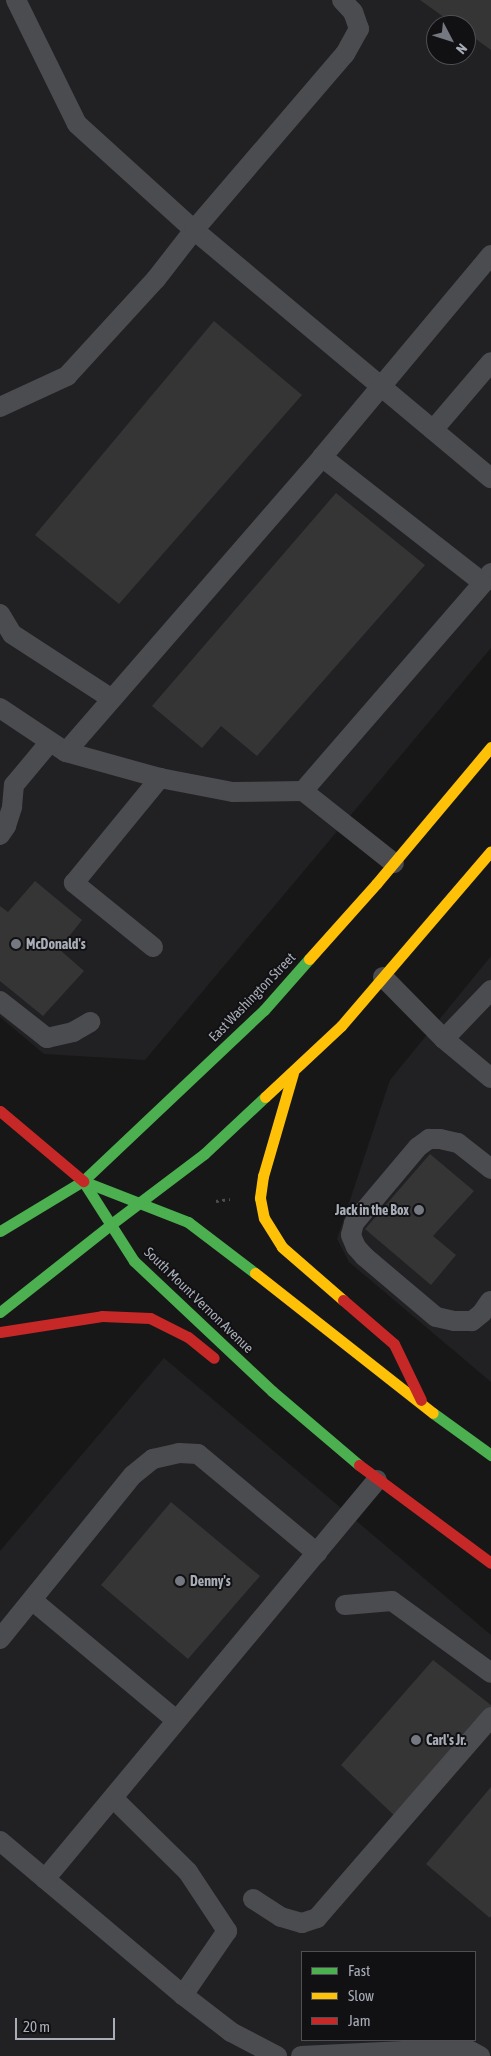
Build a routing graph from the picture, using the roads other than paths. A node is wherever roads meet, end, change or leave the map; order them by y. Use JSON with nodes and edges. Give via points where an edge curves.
{"nodes":[{"id":1,"x":16,"y":0,"type":"edge"},
{"id":2,"x":342,"y":0,"type":"edge"},
{"id":3,"x":0,"y":6,"type":"edge"},
{"id":4,"x":194,"y":230,"type":"junction"},
{"id":5,"x":491,"y":255,"type":"edge"},
{"id":6,"x":491,"y":362,"type":"edge"},
{"id":7,"x":382,"y":386,"type":"junction"},
{"id":8,"x":0,"y":407,"type":"edge"},
{"id":9,"x":433,"y":430,"type":"junction"},
{"id":10,"x":322,"y":457,"type":"junction"},
{"id":11,"x":491,"y":478,"type":"edge"},
{"id":12,"x":487,"y":578,"type":"edge"},
{"id":13,"x":0,"y":614,"type":"edge"},
{"id":14,"x":112,"y":699,"type":"junction"},
{"id":15,"x":0,"y":708,"type":"edge"},
{"id":16,"x":58,"y":747,"type":"junction"},
{"id":17,"x":491,"y":747,"type":"edge"},
{"id":18,"x":160,"y":778,"type":"junction"},
{"id":19,"x":7,"y":789,"type":"edge"},
{"id":20,"x":303,"y":791,"type":"junction"},
{"id":21,"x":0,"y":835,"type":"edge"},
{"id":22,"x":491,"y":851,"type":"edge"},
{"id":23,"x":394,"y":863,"type":"junction"},
{"id":24,"x":153,"y":947,"type":"dead end"},
{"id":25,"x":383,"y":977,"type":"junction"},
{"id":26,"x":491,"y":990,"type":"edge"},
{"id":27,"x":0,"y":1001,"type":"edge"},
{"id":28,"x":90,"y":1022,"type":"dead end"},
{"id":29,"x":444,"y":1039,"type":"junction"},
{"id":30,"x":293,"y":1073,"type":"junction"},
{"id":31,"x":491,"y":1078,"type":"edge"},
{"id":32,"x":0,"y":1111,"type":"edge"},
{"id":33,"x":491,"y":1169,"type":"edge"},
{"id":34,"x":83,"y":1181,"type":"junction"},
{"id":35,"x":141,"y":1202,"type":"junction"},
{"id":36,"x":110,"y":1225,"type":"junction"},
{"id":37,"x":0,"y":1231,"type":"edge"},
{"id":38,"x":490,"y":1301,"type":"edge"},
{"id":39,"x":0,"y":1312,"type":"edge"},
{"id":40,"x":0,"y":1332,"type":"edge"},
{"id":41,"x":272,"y":1391,"type":"junction"},
{"id":42,"x":424,"y":1406,"type":"junction"},
{"id":43,"x":491,"y":1455,"type":"edge"},
{"id":44,"x":377,"y":1480,"type":"junction"},
{"id":45,"x":316,"y":1553,"type":"junction"},
{"id":46,"x":491,"y":1563,"type":"edge"},
{"id":47,"x":32,"y":1600,"type":"junction"},
{"id":48,"x":345,"y":1605,"type":"dead end"},
{"id":49,"x":0,"y":1639,"type":"edge"},
{"id":50,"x":491,"y":1673,"type":"edge"},
{"id":51,"x":491,"y":1717,"type":"edge"},
{"id":52,"x":176,"y":1720,"type":"junction"},
{"id":53,"x":113,"y":1798,"type":"junction"},
{"id":54,"x":0,"y":1841,"type":"edge"},
{"id":55,"x":45,"y":1879,"type":"junction"},
{"id":56,"x":253,"y":1899,"type":"dead end"},
{"id":57,"x":183,"y":1996,"type":"junction"},
{"id":58,"x":491,"y":2045,"type":"edge"},
{"id":59,"x":277,"y":2056,"type":"edge"},
{"id":60,"x":301,"y":2056,"type":"edge"},
{"id":61,"x":480,"y":2056,"type":"edge"},
{"id":62,"x":485,"y":2056,"type":"edge"}],
"edges":[{"from":1,"to":3,"type":"lane"},
{"from":1,"to":4,"type":"lane","via":[[77,124]]},
{"from":2,"to":4,"type":"lane","via":[[353,12],[359,29],[345,54]]},
{"from":4,"to":7,"type":"lane"},
{"from":4,"to":8,"type":"lane","via":[[156,279],[66,376]]},
{"from":5,"to":7,"type":"lane"},
{"from":6,"to":9,"type":"lane"},
{"from":7,"to":9,"type":"lane"},
{"from":7,"to":10,"type":"lane"},
{"from":9,"to":11,"type":"lane"},
{"from":10,"to":12,"type":"lane"},
{"from":10,"to":14,"type":"lane"},
{"from":12,"to":20,"type":"lane"},
{"from":13,"to":14,"type":"lane","via":[[12,634]]},
{"from":14,"to":16,"type":"lane"},
{"from":15,"to":16,"type":"lane"},
{"from":16,"to":18,"type":"lane"},
{"from":16,"to":19,"type":"lane"},
{"from":17,"to":23,"type":"main road","name":"East Washington Street"},
{"from":18,"to":20,"type":"lane","via":[[233,792]]},
{"from":18,"to":24,"type":"lane","via":[[74,883]]},
{"from":19,"to":21,"type":"lane","via":[[12,807]]},
{"from":20,"to":23,"type":"lane"},
{"from":22,"to":25,"type":"main road"},
{"from":23,"to":34,"type":"main road","name":"East Washington Street","via":[[264,1010]]},
{"from":25,"to":29,"type":"lane"},
{"from":25,"to":30,"type":"main road","via":[[341,1026]]},
{"from":26,"to":29,"type":"lane"},
{"from":27,"to":28,"type":"lane","via":[[47,1038],[73,1032]]},
{"from":29,"to":31,"type":"lane"},
{"from":30,"to":35,"type":"main road","via":[[204,1154]]},
{"from":30,"to":42,"type":"main road","via":[[263,1176],[260,1198],[264,1218],[282,1247],[394,1344]]},
{"from":32,"to":34,"type":"main road"},
{"from":33,"to":38,"type":"lane","via":[[458,1143],[429,1139],[418,1147],[354,1223],[351,1235],[365,1257],[436,1317],[472,1320],[482,1314]]},
{"from":34,"to":35,"type":"main road"},
{"from":34,"to":36,"type":"main road","name":"South Mount Vernon Avenue"},
{"from":34,"to":37,"type":"main road","name":"East Washington Street"},
{"from":35,"to":36,"type":"main road"},
{"from":35,"to":42,"type":"main road","via":[[188,1222],[214,1240]]},
{"from":36,"to":39,"type":"main road"},
{"from":36,"to":41,"type":"main road","name":"South Mount Vernon Avenue","via":[[134,1261]]},
{"from":40,"to":41,"type":"main road","via":[[102,1316],[150,1318],[188,1337],[231,1370]]},
{"from":41,"to":44,"type":"main road","name":"South Mount Vernon Avenue"},
{"from":42,"to":43,"type":"main road"},
{"from":44,"to":45,"type":"lane"},
{"from":44,"to":46,"type":"main road","name":"South Mount Vernon Avenue"},
{"from":45,"to":47,"type":"lane","via":[[198,1454],[179,1453],[153,1459],[133,1475]]},
{"from":45,"to":52,"type":"lane"},
{"from":47,"to":49,"type":"lane"},
{"from":47,"to":52,"type":"lane"},
{"from":48,"to":50,"type":"lane","via":[[392,1601]]},
{"from":51,"to":56,"type":"lane","via":[[317,1918],[302,1923],[280,1917]]},
{"from":52,"to":53,"type":"lane"},
{"from":53,"to":55,"type":"lane"},
{"from":53,"to":57,"type":"lane","via":[[188,1872],[227,1932]]},
{"from":54,"to":55,"type":"lane"},
{"from":55,"to":57,"type":"lane"},
{"from":57,"to":59,"type":"lane","via":[[231,2032]]},
{"from":58,"to":62,"type":"lane"},
{"from":60,"to":61,"type":"lane","via":[[465,2048]]}]}
